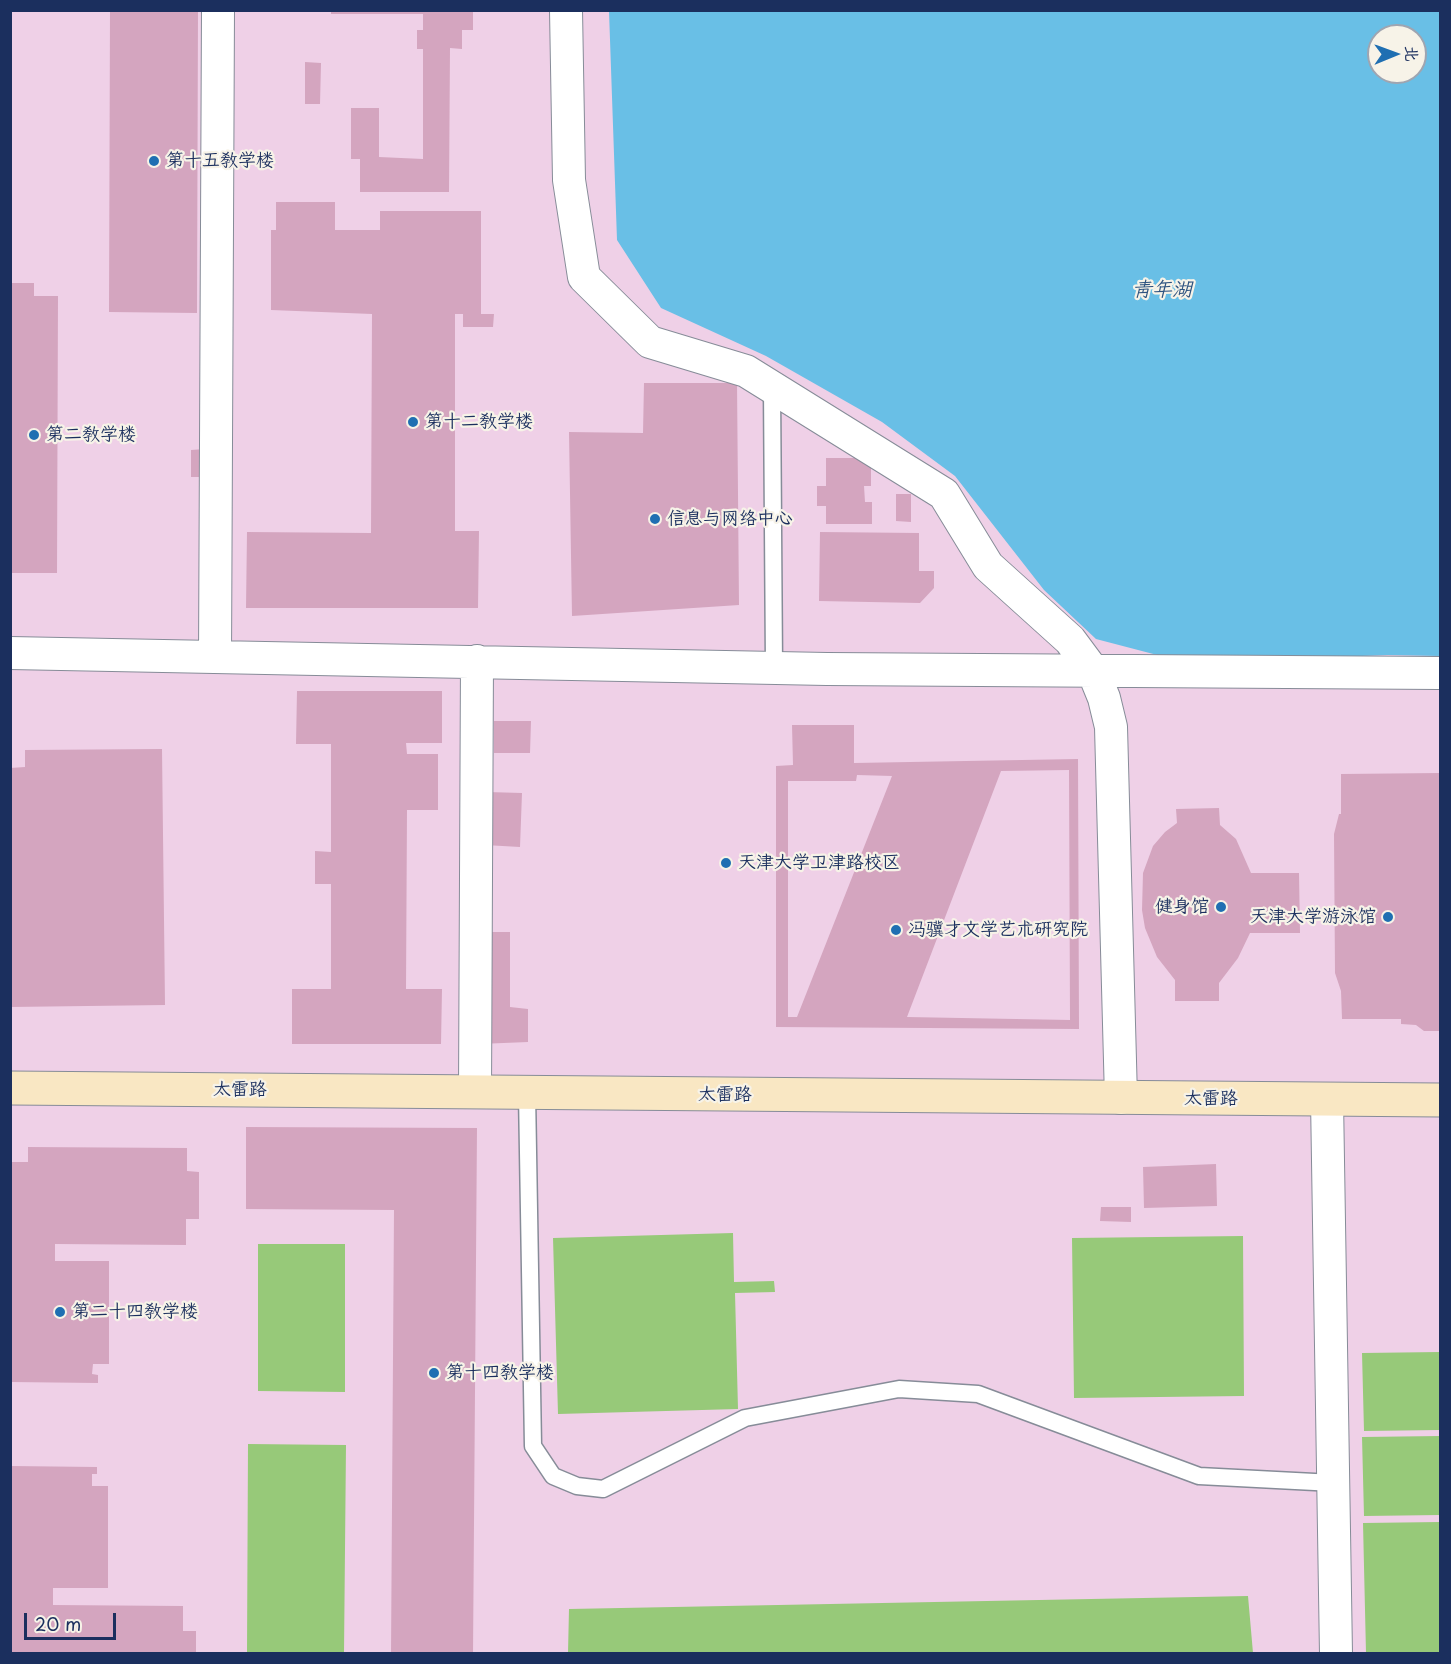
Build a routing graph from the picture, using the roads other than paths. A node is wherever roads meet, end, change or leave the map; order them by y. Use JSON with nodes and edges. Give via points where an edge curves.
{"nodes":[{"id":1,"x":218,"y":10,"type":"edge"},
{"id":2,"x":566,"y":10,"type":"edge"},
{"id":3,"x":772,"y":388,"type":"junction"},
{"id":4,"x":10,"y":653,"type":"edge"},
{"id":5,"x":215,"y":657,"type":"junction"},
{"id":6,"x":477,"y":661,"type":"junction"},
{"id":7,"x":774,"y":668,"type":"junction"},
{"id":8,"x":1093,"y":671,"type":"junction"},
{"id":9,"x":1440,"y":673,"type":"edge"},
{"id":10,"x":10,"y":1088,"type":"edge"},
{"id":11,"x":475,"y":1092,"type":"junction"},
{"id":12,"x":527,"y":1093,"type":"junction"},
{"id":13,"x":1121,"y":1098,"type":"junction"},
{"id":14,"x":1327,"y":1099,"type":"junction"},
{"id":15,"x":1440,"y":1100,"type":"edge"},
{"id":16,"x":1334,"y":1483,"type":"junction"},
{"id":17,"x":1336,"y":1653,"type":"edge"}],
"edges":[{"from":1,"to":5,"type":"street"},
{"from":2,"to":3,"type":"street","via":[[569,180],[584,277],[650,342],[746,371]]},
{"from":3,"to":7,"type":"lane"},
{"from":3,"to":8,"type":"street","via":[[944,494],[988,566],[1070,640]]},
{"from":4,"to":5,"type":"street"},
{"from":5,"to":6,"type":"street"},
{"from":6,"to":7,"type":"street"},
{"from":6,"to":11,"type":"street"},
{"from":7,"to":8,"type":"street"},
{"from":8,"to":9,"type":"street"},
{"from":8,"to":13,"type":"street","via":[[1111,728]]},
{"from":10,"to":11,"type":"street","name":"太雷路"},
{"from":11,"to":12,"type":"street","name":"太雷路"},
{"from":12,"to":13,"type":"street","name":"太雷路"},
{"from":12,"to":16,"type":"lane","via":[[533,1446],[553,1476],[577,1486],[603,1489],[745,1418],[899,1389],[978,1394],[1199,1476]]},
{"from":13,"to":14,"type":"street","name":"太雷路"},
{"from":14,"to":15,"type":"street","name":"太雷路"},
{"from":14,"to":16,"type":"street"},
{"from":16,"to":17,"type":"street"}]}
